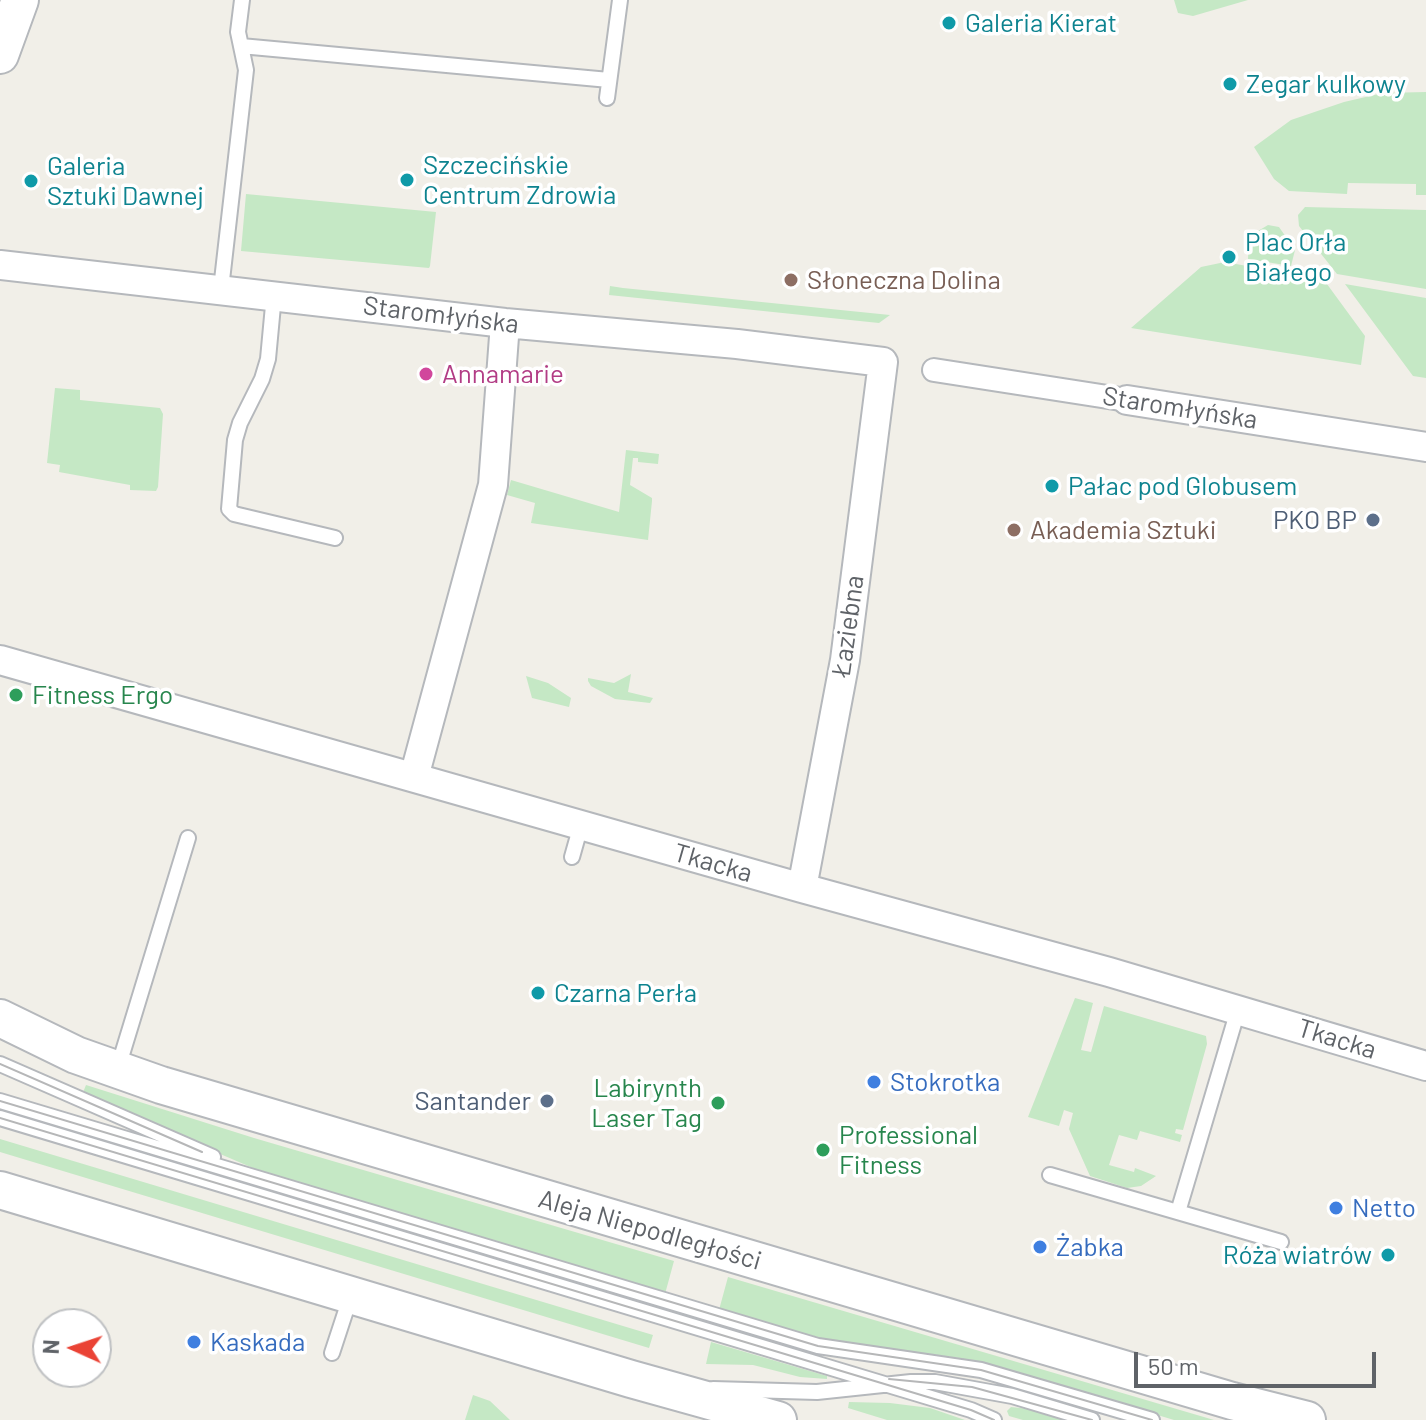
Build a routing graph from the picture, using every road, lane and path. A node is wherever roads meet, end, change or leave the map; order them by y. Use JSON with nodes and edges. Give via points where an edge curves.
{"nodes":[{"id":1,"x":20,"y":0,"type":"edge"},
{"id":2,"x":242,"y":0,"type":"edge"},
{"id":3,"x":620,"y":0,"type":"edge"},
{"id":4,"x":241,"y":46,"type":"junction"},
{"id":5,"x":0,"y":55,"type":"edge"},
{"id":6,"x":609,"y":80,"type":"junction"},
{"id":7,"x":607,"y":98,"type":"dead end"},
{"id":8,"x":0,"y":265,"type":"edge"},
{"id":9,"x":221,"y":289,"type":"junction"},
{"id":10,"x":274,"y":295,"type":"junction"},
{"id":11,"x":505,"y":323,"type":"junction"},
{"id":12,"x":883,"y":362,"type":"joint"},
{"id":13,"x":934,"y":370,"type":"dead end"},
{"id":14,"x":1127,"y":400,"type":"joint"},
{"id":15,"x":1426,"y":447,"type":"edge"},
{"id":16,"x":335,"y":538,"type":"dead end"},
{"id":17,"x":0,"y":660,"type":"edge"},
{"id":18,"x":414,"y":777,"type":"junction"},
{"id":19,"x":581,"y":825,"type":"junction"},
{"id":20,"x":188,"y":838,"type":"dead end"},
{"id":21,"x":572,"y":857,"type":"dead end"},
{"id":22,"x":802,"y":888,"type":"junction"},
{"id":23,"x":1238,"y":1010,"type":"junction"},
{"id":24,"x":0,"y":1018,"type":"edge"},
{"id":25,"x":0,"y":1064,"type":"edge"},
{"id":26,"x":1426,"y":1066,"type":"edge"},
{"id":27,"x":117,"y":1071,"type":"junction"},
{"id":28,"x":0,"y":1101,"type":"edge"},
{"id":29,"x":0,"y":1118,"type":"edge"},
{"id":30,"x":1050,"y":1175,"type":"dead end"},
{"id":31,"x":0,"y":1190,"type":"edge"},
{"id":32,"x":299,"y":1191,"type":"junction"},
{"id":33,"x":1178,"y":1212,"type":"junction"},
{"id":34,"x":1281,"y":1242,"type":"dead end"},
{"id":35,"x":351,"y":1295,"type":"junction"},
{"id":36,"x":332,"y":1353,"type":"dead end"},
{"id":37,"x":834,"y":1369,"type":"junction"},
{"id":38,"x":935,"y":1382,"type":"junction"},
{"id":39,"x":885,"y":1385,"type":"junction"},
{"id":40,"x":677,"y":1392,"type":"junction"},
{"id":41,"x":764,"y":1418,"type":"edge"},
{"id":42,"x":994,"y":1420,"type":"edge"},
{"id":43,"x":1092,"y":1420,"type":"edge"},
{"id":44,"x":1152,"y":1420,"type":"edge"},
{"id":45,"x":1307,"y":1420,"type":"edge"}],
"edges":[{"from":1,"to":5,"type":"street"},
{"from":2,"to":4,"type":"lane"},
{"from":3,"to":6,"type":"lane"},
{"from":4,"to":6,"type":"lane"},
{"from":4,"to":9,"type":"lane","via":[[246,70]]},
{"from":6,"to":7,"type":"lane"},
{"from":8,"to":9,"type":"street","name":"Staromłyńska"},
{"from":9,"to":10,"type":"street","name":"Staromłyńska"},
{"from":10,"to":11,"type":"street","name":"Staromłyńska"},
{"from":10,"to":16,"type":"lane","via":[[265,369],[235,440],[229,509]]},
{"from":11,"to":12,"type":"street","name":"Staromłyńska"},
{"from":11,"to":18,"type":"street","via":[[493,485]]},
{"from":12,"to":22,"type":"street","name":"Łaziebna","via":[[845,660]]},
{"from":13,"to":14,"type":"street","name":"Staromłyńska"},
{"from":14,"to":15,"type":"street","name":"Staromłyńska"},
{"from":17,"to":18,"type":"street","name":"Tkacka"},
{"from":18,"to":19,"type":"street","name":"Tkacka"},
{"from":19,"to":21,"type":"lane"},
{"from":19,"to":22,"type":"street","name":"Tkacka"},
{"from":20,"to":27,"type":"lane"},
{"from":22,"to":23,"type":"street","name":"Tkacka"},
{"from":23,"to":26,"type":"street","name":"Tkacka"},
{"from":23,"to":33,"type":"lane"},
{"from":24,"to":27,"type":"street","name":"Aleja Niepodległości"},
{"from":25,"to":32,"type":"lane"},
{"from":27,"to":45,"type":"street","name":"Aleja Niepodległości"},
{"from":28,"to":32,"type":"lane"},
{"from":29,"to":37,"type":"lane"},
{"from":30,"to":33,"type":"lane"},
{"from":31,"to":35,"type":"street"},
{"from":32,"to":44,"type":"lane","via":[[818,1346],[971,1368]]},
{"from":33,"to":34,"type":"lane"},
{"from":35,"to":36,"type":"lane"},
{"from":35,"to":40,"type":"street"},
{"from":37,"to":38,"type":"lane"},
{"from":37,"to":39,"type":"lane"},
{"from":38,"to":39,"type":"lane"},
{"from":38,"to":43,"type":"lane","via":[[1012,1396]]},
{"from":39,"to":40,"type":"lane","via":[[817,1392]]},
{"from":39,"to":42,"type":"lane"},
{"from":40,"to":41,"type":"street"}]}
